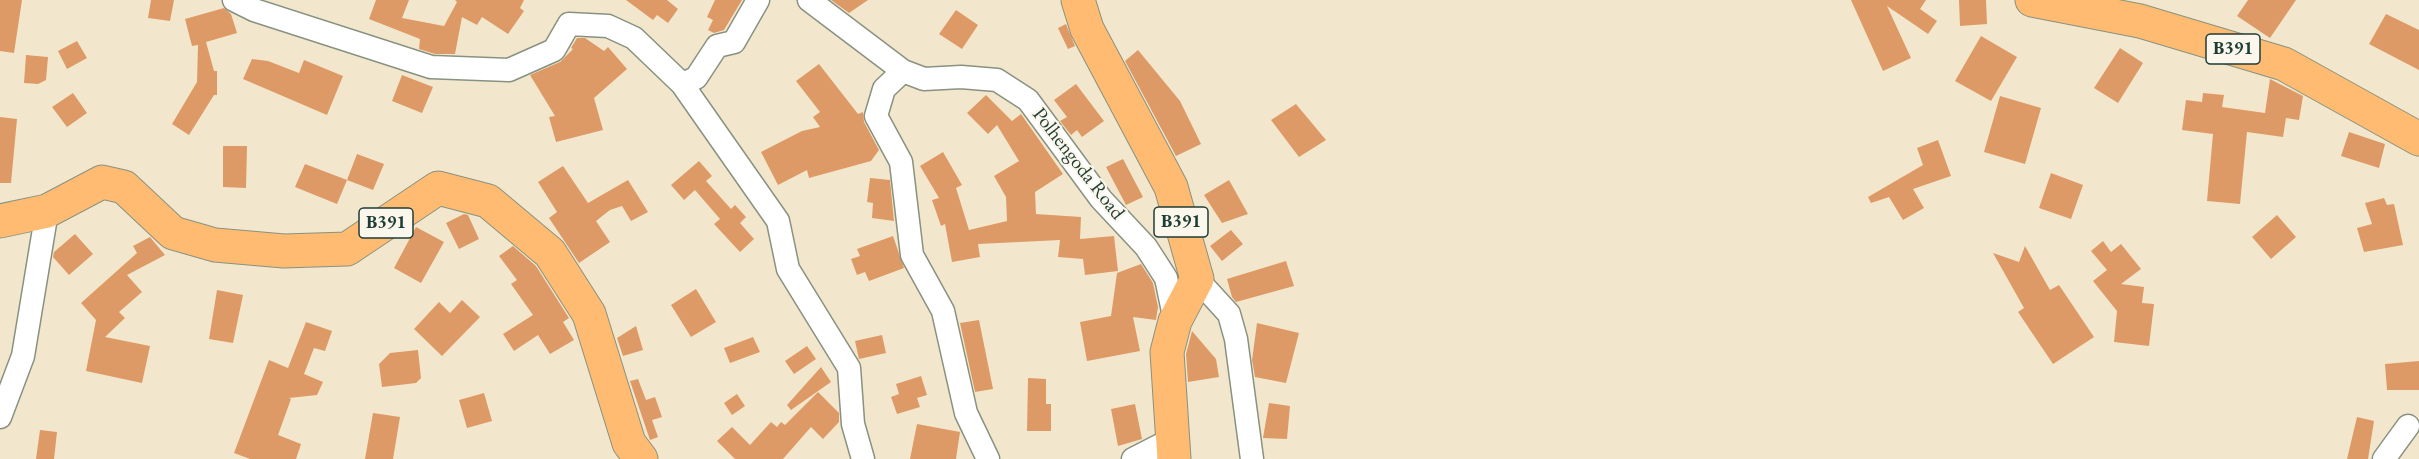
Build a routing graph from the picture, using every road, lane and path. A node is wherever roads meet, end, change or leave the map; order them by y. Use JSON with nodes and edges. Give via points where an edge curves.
{"nodes":[{"id":1,"x":234,"y":0,"type":"edge"},
{"id":2,"x":758,"y":0,"type":"edge"},
{"id":3,"x":808,"y":0,"type":"edge"},
{"id":4,"x":1062,"y":0,"type":"edge"},
{"id":5,"x":2032,"y":0,"type":"edge"},
{"id":6,"x":1082,"y":15,"type":"edge"},
{"id":7,"x":903,"y":71,"type":"junction"},
{"id":8,"x":682,"y":84,"type":"junction"},
{"id":9,"x":2419,"y":139,"type":"edge"},
{"id":10,"x":47,"y":211,"type":"junction"},
{"id":11,"x":0,"y":221,"type":"edge"},
{"id":12,"x":1197,"y":279,"type":"junction"},
{"id":13,"x":1174,"y":321,"type":"junction"},
{"id":14,"x":0,"y":417,"type":"edge"},
{"id":15,"x":2408,"y":426,"type":"dead end"},
{"id":16,"x":1173,"y":449,"type":"edge"},
{"id":17,"x":641,"y":459,"type":"edge"},
{"id":18,"x":863,"y":459,"type":"edge"},
{"id":19,"x":988,"y":459,"type":"edge"},
{"id":20,"x":1133,"y":459,"type":"edge"},
{"id":21,"x":1252,"y":459,"type":"edge"},
{"id":22,"x":2384,"y":459,"type":"edge"}],
"edges":[{"from":1,"to":8,"type":"street","via":[[254,10],[431,67],[509,70],[554,50],[569,24],[608,26],[634,38]]},
{"from":2,"to":8,"type":"street","via":[[734,42],[717,46],[696,78]]},
{"from":3,"to":7,"type":"street","name":"Polhengoda Road"},
{"from":4,"to":6,"type":"street"},
{"from":5,"to":9,"type":"main road","number":"B391","via":[[2140,21],[2284,64]]},
{"from":6,"to":12,"type":"main road","number":"B391","via":[[1171,187]]},
{"from":7,"to":13,"type":"street","name":"Polhengoda Road","via":[[924,79],[997,80],[1029,100],[1101,199],[1146,247],[1166,278]]},
{"from":7,"to":19,"type":"street","via":[[884,89],[876,116],[901,162],[912,255],[943,311],[966,413]]},
{"from":8,"to":18,"type":"street","via":[[778,220],[789,269],[849,368],[853,424]]},
{"from":10,"to":11,"type":"main road","number":"B391"},
{"from":10,"to":14,"type":"street","via":[[23,356]]},
{"from":10,"to":17,"type":"main road","number":"B391","via":[[102,182],[124,186],[173,233],[215,245],[284,251],[347,249],[438,188],[488,201],[550,253],[589,314],[629,443]]},
{"from":12,"to":13,"type":"main road"},
{"from":12,"to":21,"type":"street","via":[[1229,314]]},
{"from":13,"to":16,"type":"main road","via":[[1167,352]]},
{"from":15,"to":22,"type":"street"},
{"from":16,"to":20,"type":"street"}]}
